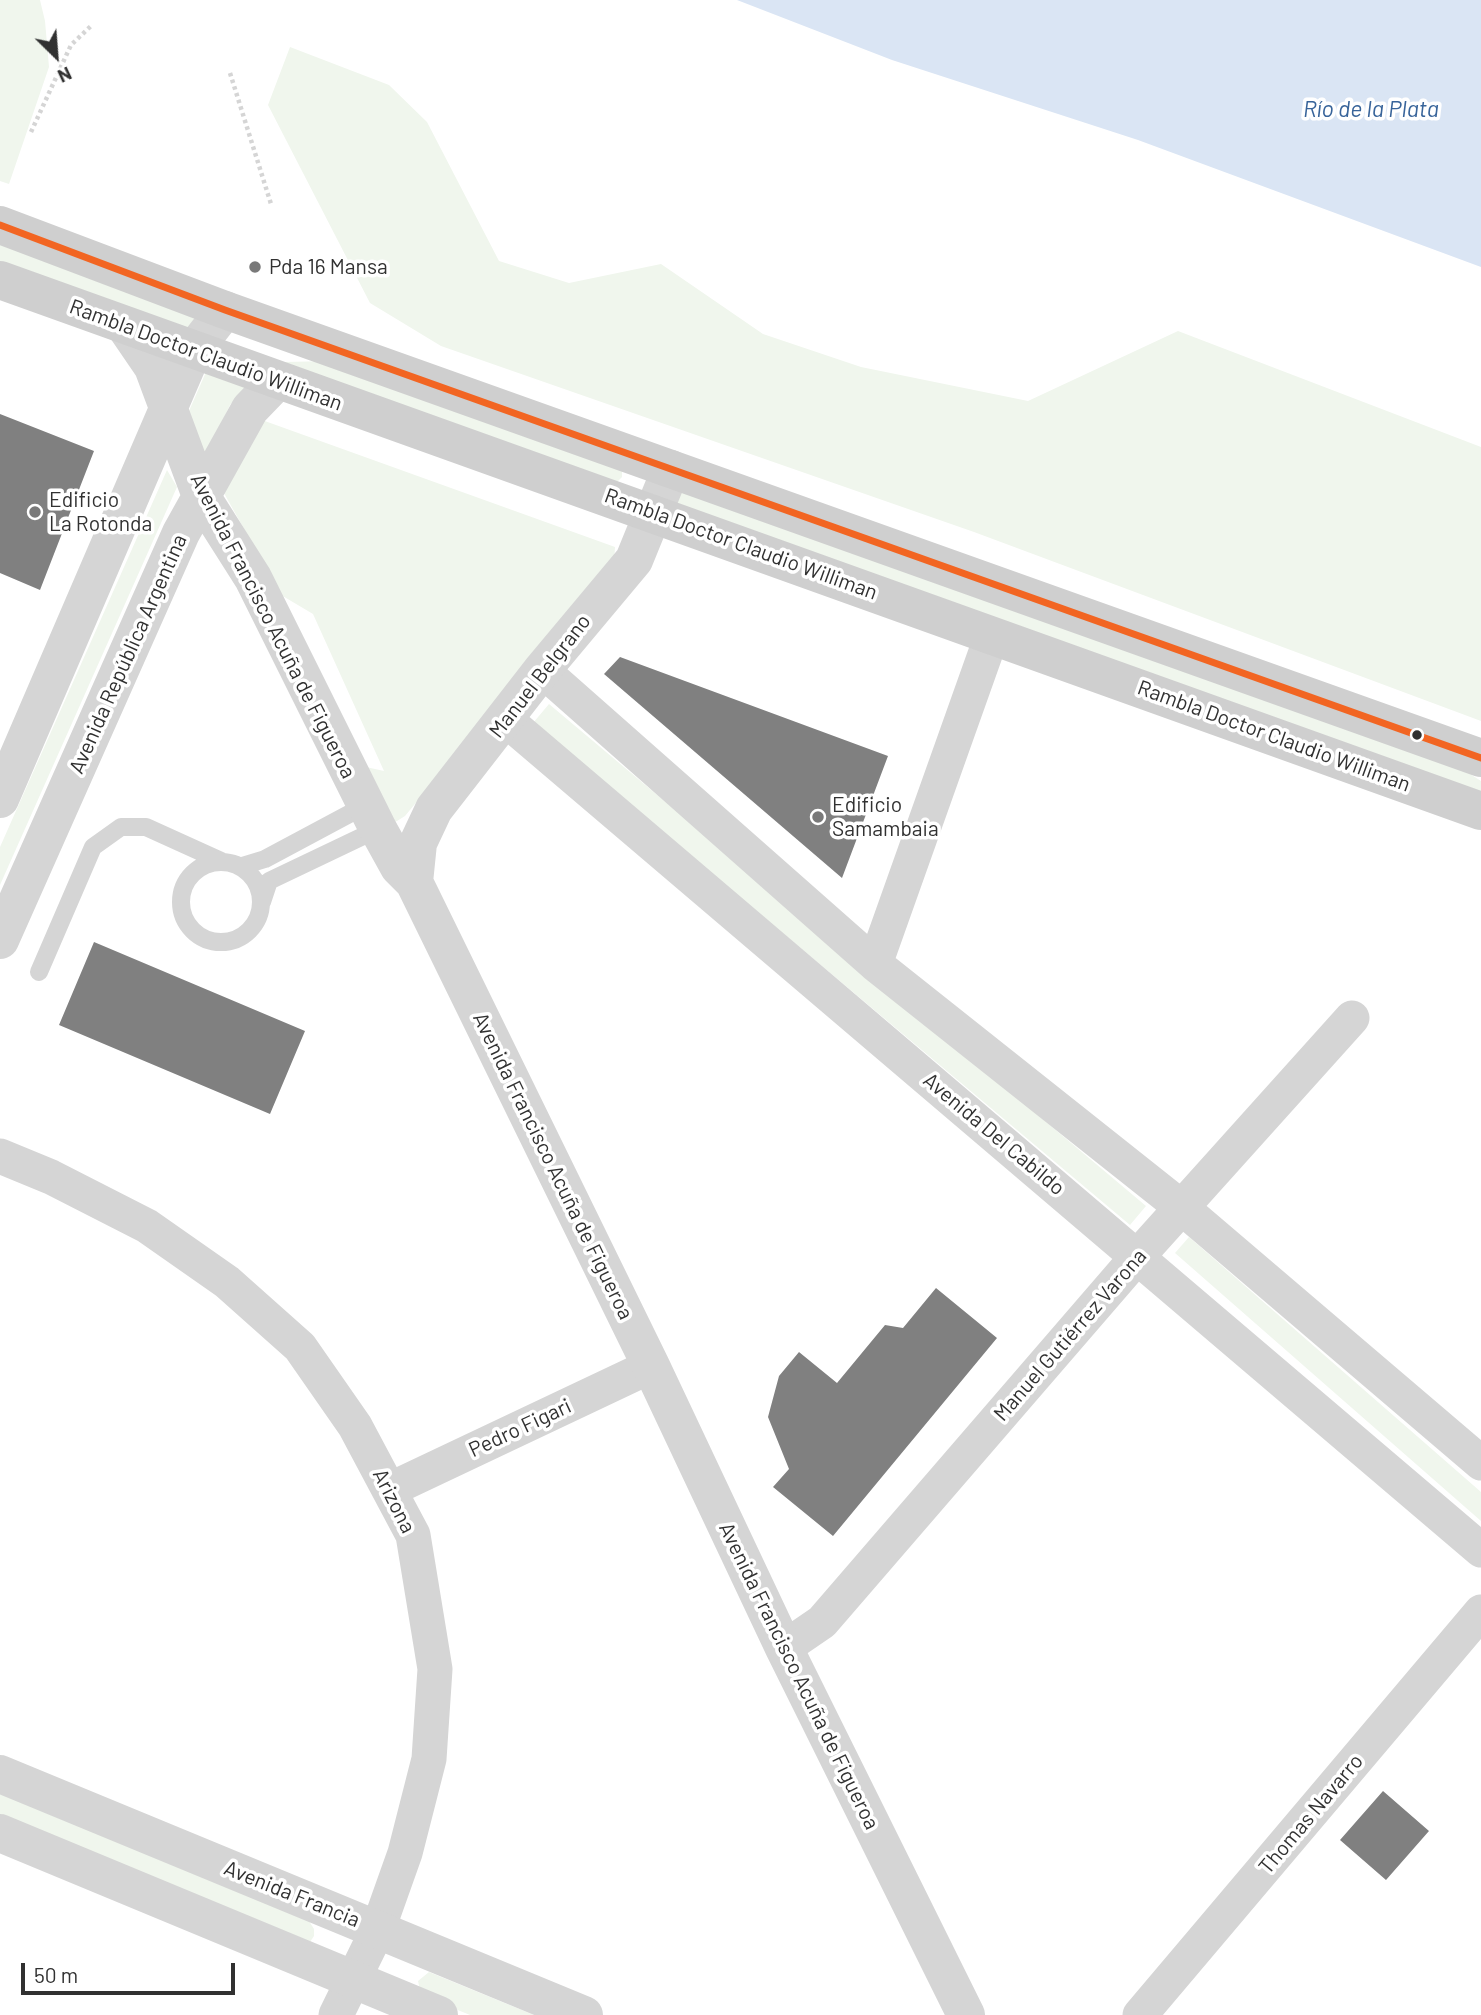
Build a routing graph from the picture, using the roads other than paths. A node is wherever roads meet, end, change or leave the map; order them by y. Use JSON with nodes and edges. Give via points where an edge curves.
{"nodes":[{"id":1,"x":0,"y":225,"type":"edge"},
{"id":2,"x":0,"y":280,"type":"edge"},
{"id":3,"x":225,"y":310,"type":"junction"},
{"id":4,"x":125,"y":326,"type":"junction"},
{"id":5,"x":193,"y":351,"type":"junction"},
{"id":6,"x":277,"y":381,"type":"junction"},
{"id":7,"x":169,"y":410,"type":"junction"},
{"id":8,"x":671,"y":468,"type":"junction"},
{"id":9,"x":201,"y":496,"type":"junction"},
{"id":10,"x":653,"y":512,"type":"junction"},
{"id":11,"x":992,"y":635,"type":"junction"},
{"id":12,"x":542,"y":670,"type":"junction"},
{"id":13,"x":505,"y":719,"type":"junction"},
{"id":14,"x":1481,"y":758,"type":"edge"},
{"id":15,"x":0,"y":799,"type":"edge"},
{"id":16,"x":1481,"y":811,"type":"edge"},
{"id":17,"x":372,"y":817,"type":"junction"},
{"id":18,"x":222,"y":861,"type":"junction"},
{"id":19,"x":242,"y":866,"type":"junction"},
{"id":20,"x":414,"y":882,"type":"junction"},
{"id":21,"x":262,"y":902,"type":"junction"},
{"id":22,"x":0,"y":940,"type":"edge"},
{"id":23,"x":874,"y":964,"type":"junction"},
{"id":24,"x":39,"y":972,"type":"dead end"},
{"id":25,"x":1352,"y":1018,"type":"dead end"},
{"id":26,"x":0,"y":1156,"type":"edge"},
{"id":27,"x":1181,"y":1207,"type":"junction"},
{"id":28,"x":1138,"y":1256,"type":"junction"},
{"id":29,"x":651,"y":1366,"type":"junction"},
{"id":30,"x":1481,"y":1463,"type":"edge"},
{"id":31,"x":389,"y":1490,"type":"junction"},
{"id":32,"x":1481,"y":1550,"type":"edge"},
{"id":33,"x":1481,"y":1612,"type":"edge"},
{"id":34,"x":783,"y":1648,"type":"junction"},
{"id":35,"x":0,"y":1774,"type":"edge"},
{"id":36,"x":0,"y":1833,"type":"edge"},
{"id":37,"x":377,"y":1929,"type":"junction"},
{"id":38,"x":354,"y":1979,"type":"junction"},
{"id":39,"x":336,"y":2015,"type":"edge"},
{"id":40,"x":439,"y":2015,"type":"edge"},
{"id":41,"x":583,"y":2015,"type":"edge"},
{"id":42,"x":966,"y":2015,"type":"edge"},
{"id":43,"x":1140,"y":2015,"type":"edge"}],
"edges":[{"from":1,"to":3,"type":"main road"},
{"from":2,"to":4,"type":"main road","name":"Rambla Doctor Claudio Williman"},
{"from":3,"to":5,"type":"street"},
{"from":3,"to":8,"type":"main road"},
{"from":4,"to":5,"type":"main road","name":"Rambla Doctor Claudio Williman"},
{"from":4,"to":7,"type":"street","name":"Avenida Francisco Acuña de Figueroa","via":[[153,367]]},
{"from":5,"to":6,"type":"main road","name":"Rambla Doctor Claudio Williman"},
{"from":5,"to":7,"type":"street"},
{"from":6,"to":9,"type":"street","name":"Avenida República Argentina","via":[[250,409]]},
{"from":6,"to":10,"type":"main road","name":"Rambla Doctor Claudio Williman"},
{"from":7,"to":9,"type":"street","name":"Avenida Francisco Acuña de Figueroa"},
{"from":7,"to":15,"type":"street"},
{"from":8,"to":10,"type":"street","name":"Manuel Belgrano"},
{"from":8,"to":14,"type":"main road"},
{"from":9,"to":17,"type":"street","name":"Avenida Francisco Acuña de Figueroa","via":[[253,578]]},
{"from":9,"to":22,"type":"street","name":"Avenida República Argentina"},
{"from":10,"to":11,"type":"main road","name":"Rambla Doctor Claudio Williman"},
{"from":10,"to":12,"type":"street","name":"Manuel Belgrano","via":[[634,560]]},
{"from":11,"to":16,"type":"main road","name":"Rambla Doctor Claudio Williman"},
{"from":11,"to":23,"type":"street"},
{"from":12,"to":13,"type":"street","name":"Manuel Belgrano"},
{"from":12,"to":23,"type":"street"},
{"from":13,"to":20,"type":"street","name":"Manuel Belgrano","via":[[434,809],[418,843]]},
{"from":13,"to":28,"type":"street","name":"Avenida Del Cabildo"},
{"from":17,"to":19,"type":"lane"},
{"from":17,"to":20,"type":"street","name":"Avenida Francisco Acuña de Figueroa","via":[[399,867]]},
{"from":17,"to":21,"type":"lane","via":[[269,881]]},
{"from":18,"to":19,"type":"lane"},
{"from":18,"to":21,"type":"lane","via":[[201,866],[186,881],[180,901],[185,922],[200,937],[220,943],[241,937],[256,922]]},
{"from":18,"to":24,"type":"lane","via":[[146,827],[121,827],[93,847]]},
{"from":19,"to":21,"type":"lane","via":[[256,881]]},
{"from":20,"to":29,"type":"street","name":"Avenida Francisco Acuña de Figueroa"},
{"from":23,"to":27,"type":"street"},
{"from":25,"to":27,"type":"street","name":"Manuel Gutiérrez Varona"},
{"from":26,"to":31,"type":"street","name":"Arizona","via":[[147,1226],[227,1282],[300,1347],[355,1426]]},
{"from":27,"to":28,"type":"street","name":"Manuel Gutiérrez Varona"},
{"from":27,"to":30,"type":"street"},
{"from":28,"to":32,"type":"street","name":"Avenida Del Cabildo"},
{"from":28,"to":34,"type":"street","name":"Manuel Gutiérrez Varona","via":[[822,1622]]},
{"from":29,"to":31,"type":"street","name":"Pedro Figari"},
{"from":29,"to":34,"type":"street","name":"Avenida Francisco Acuña de Figueroa"},
{"from":31,"to":37,"type":"street","name":"Arizona","via":[[413,1535],[435,1669],[429,1759],[405,1853]]},
{"from":33,"to":43,"type":"street","name":"Thomas Navarro"},
{"from":34,"to":42,"type":"street","name":"Avenida Francisco Acuña de Figueroa"},
{"from":35,"to":37,"type":"street","name":"Avenida Francia"},
{"from":36,"to":38,"type":"street"},
{"from":37,"to":38,"type":"street","name":"Arizona"},
{"from":37,"to":41,"type":"street","name":"Avenida Francia"},
{"from":38,"to":39,"type":"street","name":"Arizona"},
{"from":38,"to":40,"type":"street"}]}
